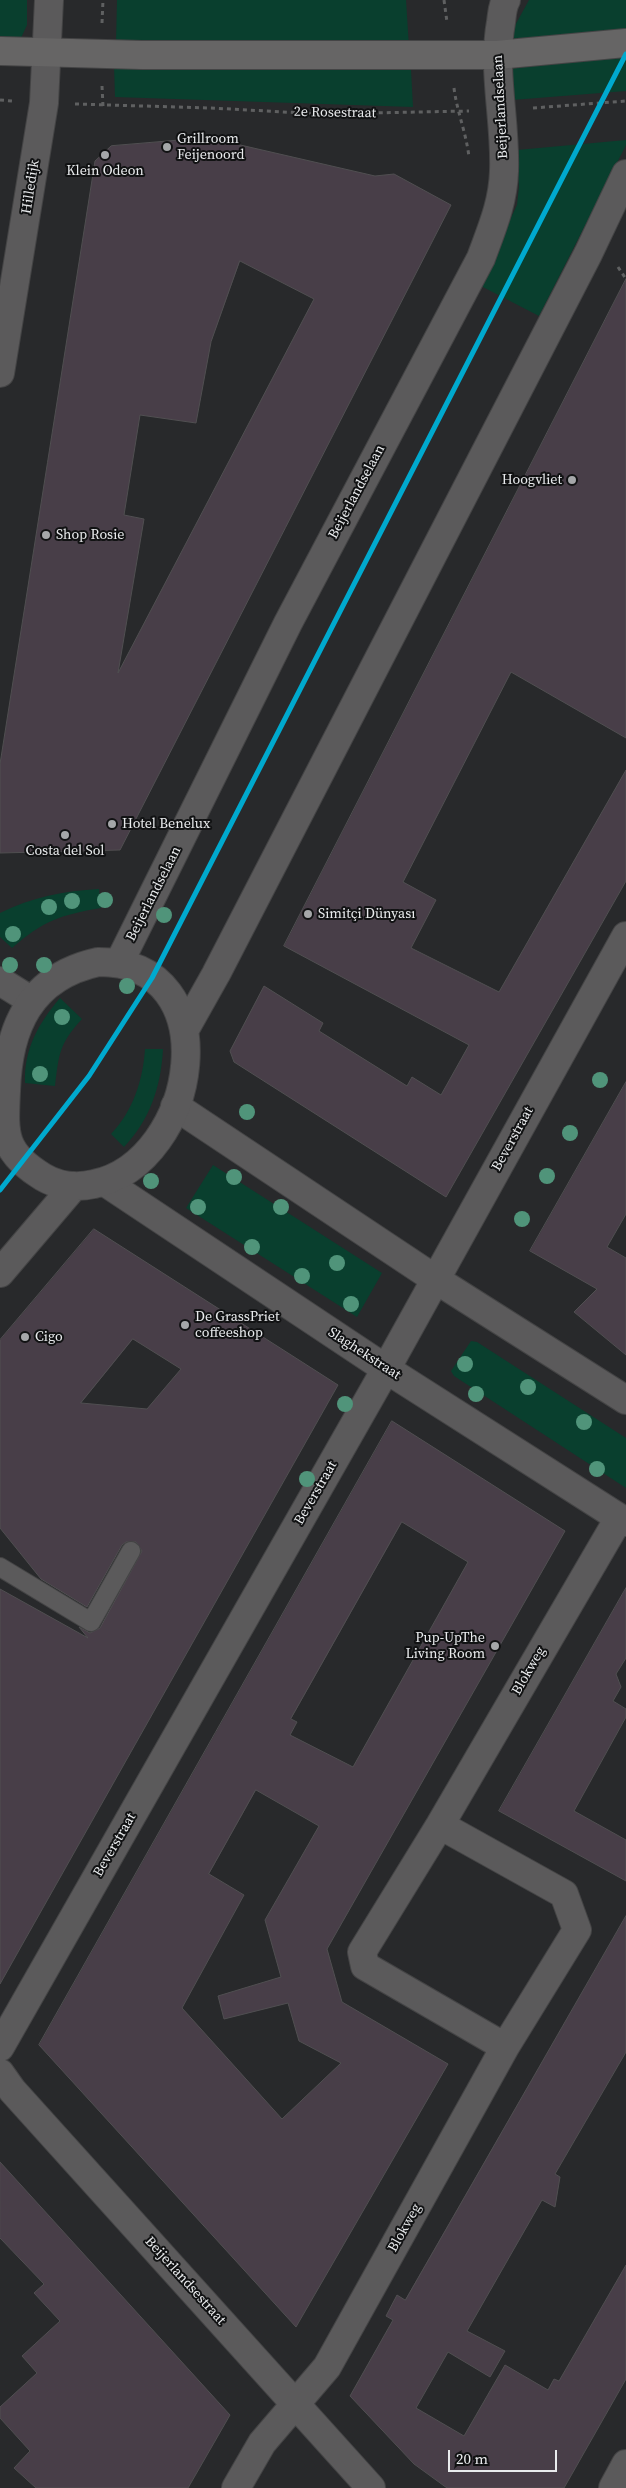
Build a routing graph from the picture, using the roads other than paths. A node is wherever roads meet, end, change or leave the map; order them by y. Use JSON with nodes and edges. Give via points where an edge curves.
{"nodes":[{"id":1,"x":49,"y":0,"type":"edge"},
{"id":2,"x":506,"y":0,"type":"edge"},
{"id":3,"x":626,"y":43,"type":"edge"},
{"id":4,"x":0,"y":52,"type":"edge"},
{"id":5,"x":47,"y":54,"type":"junction"},
{"id":6,"x":497,"y":55,"type":"junction"},
{"id":7,"x":626,"y":174,"type":"edge"},
{"id":8,"x":0,"y":373,"type":"edge"},
{"id":9,"x":626,"y":936,"type":"edge"},
{"id":10,"x":119,"y":963,"type":"junction"},
{"id":11,"x":0,"y":981,"type":"edge"},
{"id":12,"x":32,"y":1002,"type":"junction"},
{"id":13,"x":184,"y":1030,"type":"junction"},
{"id":14,"x":3,"y":1078,"type":"edge"},
{"id":15,"x":175,"y":1106,"type":"junction"},
{"id":16,"x":2,"y":1134,"type":"edge"},
{"id":17,"x":105,"y":1182,"type":"junction"},
{"id":18,"x":74,"y":1186,"type":"junction"},
{"id":19,"x":0,"y":1273,"type":"edge"},
{"id":20,"x":435,"y":1279,"type":"junction"},
{"id":21,"x":386,"y":1369,"type":"junction"},
{"id":22,"x":626,"y":1400,"type":"edge"},
{"id":23,"x":622,"y":1520,"type":"edge"},
{"id":24,"x":131,"y":1551,"type":"dead end"},
{"id":25,"x":0,"y":1567,"type":"edge"},
{"id":26,"x":440,"y":1825,"type":"junction"},
{"id":27,"x":0,"y":2047,"type":"edge"},
{"id":28,"x":505,"y":2047,"type":"junction"},
{"id":29,"x":0,"y":2073,"type":"edge"},
{"id":30,"x":296,"y":2403,"type":"junction"},
{"id":31,"x":626,"y":2464,"type":"edge"},
{"id":32,"x":236,"y":2488,"type":"edge"},
{"id":33,"x":371,"y":2488,"type":"edge"},
{"id":34,"x":612,"y":2488,"type":"edge"}],
"edges":[{"from":1,"to":5,"type":"street","name":"Hilledijk"},
{"from":2,"to":6,"type":"street","name":"Beijerlandselaan"},
{"from":3,"to":6,"type":"main road"},
{"from":4,"to":5,"type":"main road"},
{"from":5,"to":6,"type":"main road"},
{"from":5,"to":8,"type":"street","name":"Hilledijk","via":[[44,103]]},
{"from":6,"to":10,"type":"street","name":"Beijerlandselaan","via":[[502,110],[502,198],[481,258],[288,623]]},
{"from":7,"to":13,"type":"street","via":[[579,272]]},
{"from":9,"to":20,"type":"street","name":"Beverstraat"},
{"from":10,"to":12,"type":"street","via":[[98,962],[70,971],[51,983]]},
{"from":10,"to":13,"type":"street","via":[[138,969],[167,989],[176,1004]]},
{"from":11,"to":12,"type":"street"},
{"from":12,"to":14,"type":"street","via":[[13,1035]]},
{"from":13,"to":15,"type":"street","via":[[183,1080]]},
{"from":14,"to":16,"type":"street"},
{"from":15,"to":17,"type":"street","via":[[148,1154],[121,1175]]},
{"from":15,"to":20,"type":"street"},
{"from":16,"to":18,"type":"street","via":[[23,1162],[50,1180]]},
{"from":17,"to":18,"type":"street"},
{"from":17,"to":21,"type":"street","name":"Slaghekstraat"},
{"from":18,"to":19,"type":"street"},
{"from":20,"to":21,"type":"street","name":"Beverstraat"},
{"from":20,"to":22,"type":"street"},
{"from":21,"to":23,"type":"street","name":"Slaghekstraat"},
{"from":21,"to":27,"type":"street","name":"Beverstraat"},
{"from":23,"to":26,"type":"street","name":"Blokweg"},
{"from":24,"to":25,"type":"lane","via":[[91,1622]]},
{"from":26,"to":28,"type":"street","name":"Blokweg","via":[[564,1894],[577,1930]]},
{"from":26,"to":28,"type":"street","name":"Blokweg","via":[[362,1952],[366,1966]]},
{"from":28,"to":30,"type":"street","name":"Blokweg","via":[[327,2367]]},
{"from":29,"to":30,"type":"street","name":"Beijerlandsestraat"},
{"from":30,"to":32,"type":"street","name":"Blokweg","via":[[262,2443]]},
{"from":30,"to":33,"type":"street","name":"Beijerlandsestraat"},
{"from":31,"to":34,"type":"street"}]}
